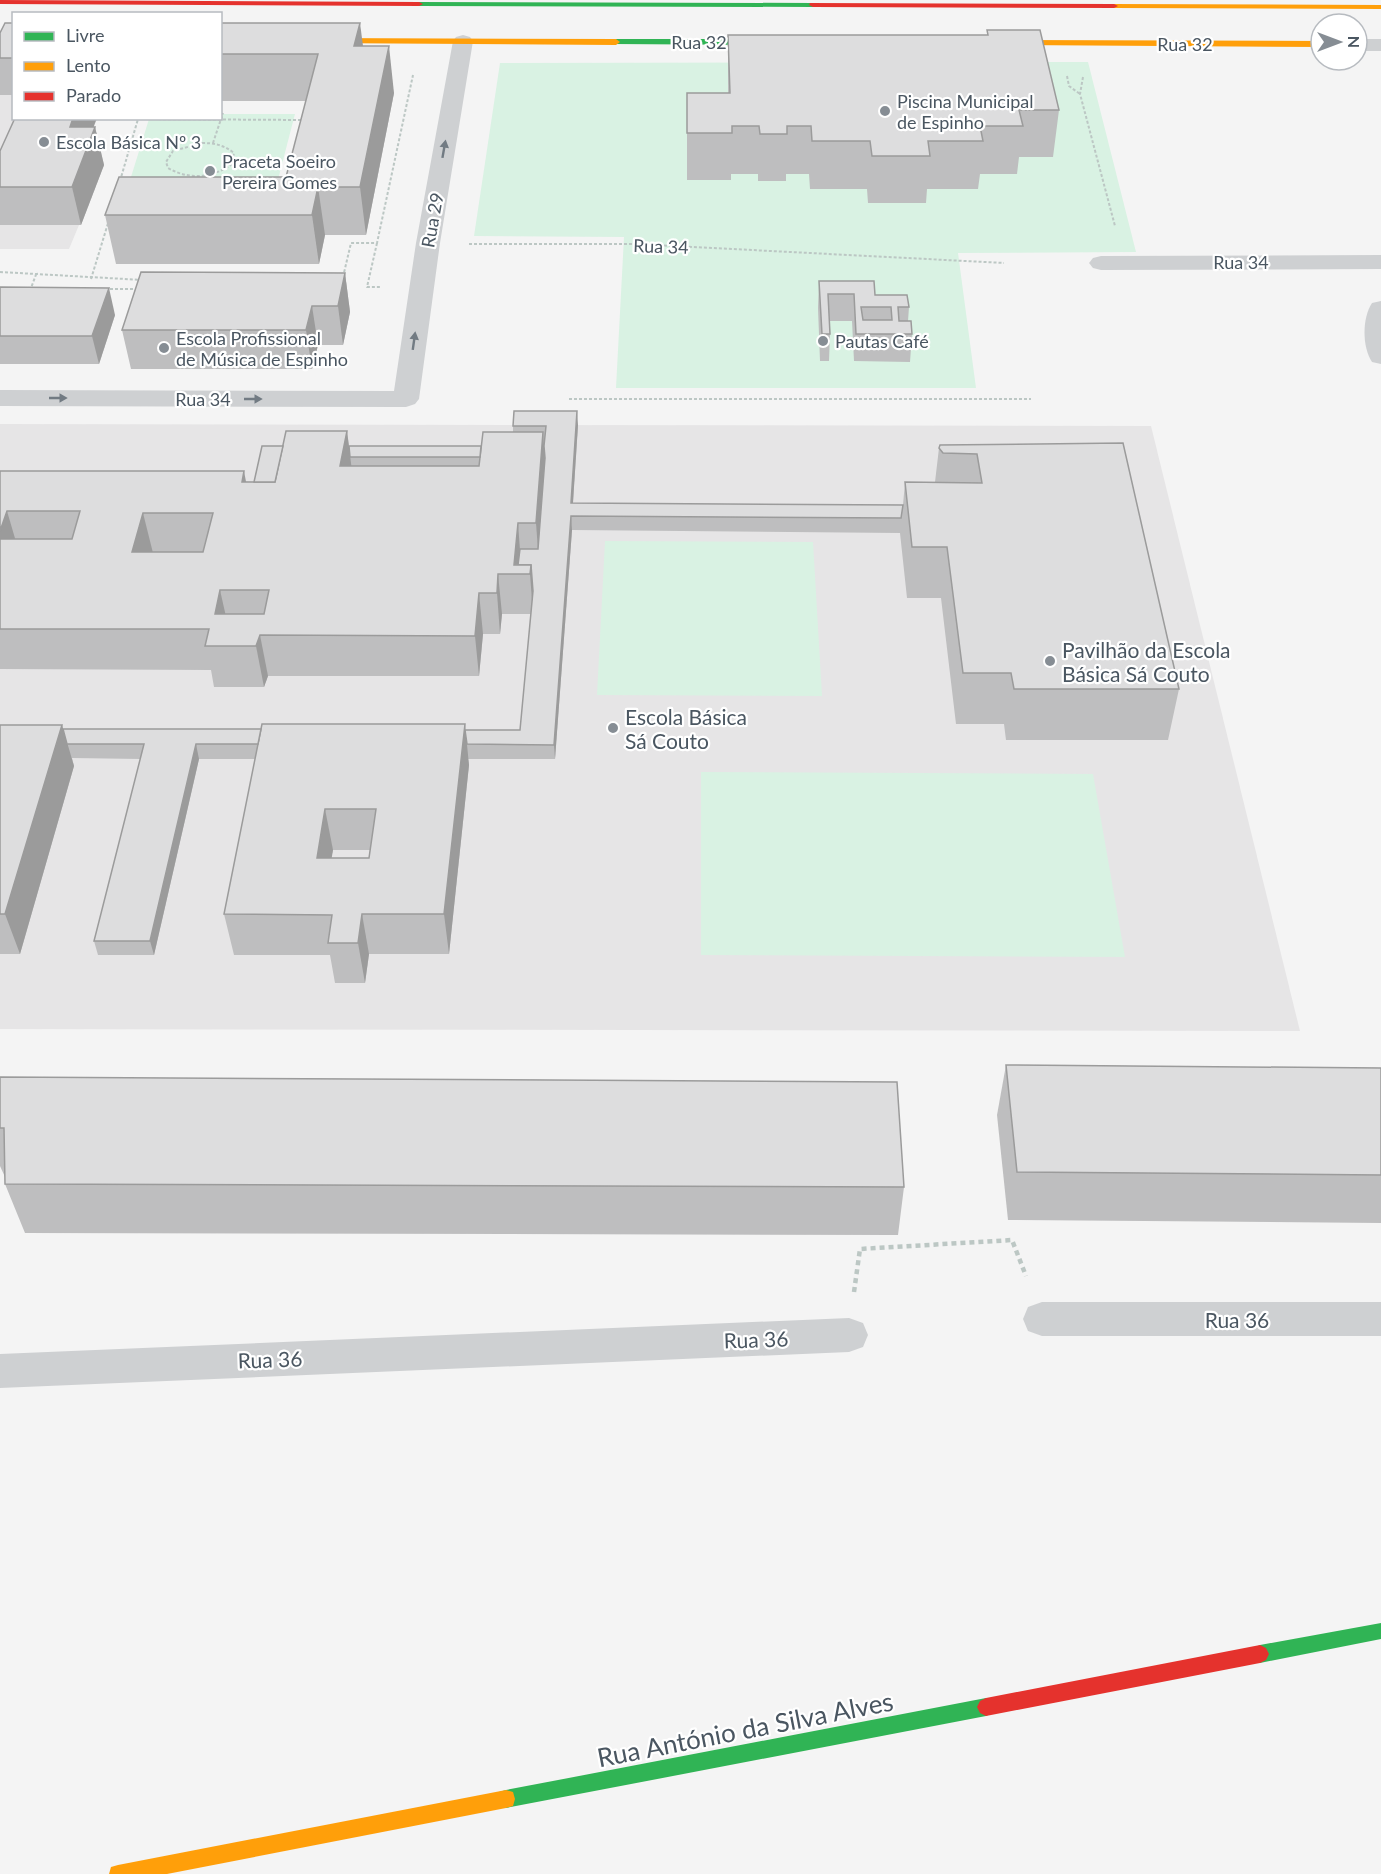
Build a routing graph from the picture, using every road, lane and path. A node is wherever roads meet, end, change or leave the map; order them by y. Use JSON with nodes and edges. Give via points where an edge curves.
{"nodes":[{"id":1,"x":0,"y":2,"type":"edge"},
{"id":2,"x":1381,"y":7,"type":"edge"},
{"id":3,"x":303,"y":41,"type":"edge"},
{"id":4,"x":421,"y":41,"type":"junction"},
{"id":5,"x":463,"y":41,"type":"junction"},
{"id":6,"x":783,"y":42,"type":"edge"},
{"id":7,"x":984,"y":43,"type":"edge"},
{"id":8,"x":1309,"y":45,"type":"edge"},
{"id":9,"x":1080,"y":94,"type":"dead end"},
{"id":10,"x":223,"y":113,"type":"dead end"},
{"id":11,"x":222,"y":116,"type":"edge"},
{"id":12,"x":222,"y":119,"type":"edge"},
{"id":13,"x":138,"y":120,"type":"edge"},
{"id":14,"x":221,"y":120,"type":"edge"},
{"id":15,"x":299,"y":130,"type":"edge"},
{"id":16,"x":213,"y":143,"type":"junction"},
{"id":17,"x":203,"y":176,"type":"junction"},
{"id":18,"x":120,"y":182,"type":"edge"},
{"id":19,"x":200,"y":185,"type":"edge"},
{"id":20,"x":111,"y":214,"type":"edge"},
{"id":21,"x":377,"y":243,"type":"junction"},
{"id":22,"x":428,"y":243,"type":"junction"},
{"id":23,"x":1004,"y":262,"type":"dead end"},
{"id":24,"x":1113,"y":262,"type":"joint"},
{"id":25,"x":1381,"y":262,"type":"edge"},
{"id":26,"x":0,"y":272,"type":"edge"},
{"id":27,"x":37,"y":272,"type":"junction"},
{"id":28,"x":91,"y":279,"type":"junction"},
{"id":29,"x":152,"y":282,"type":"edge"},
{"id":30,"x":341,"y":287,"type":"edge"},
{"id":31,"x":383,"y":287,"type":"dead end"},
{"id":32,"x":21,"y":288,"type":"edge"},
{"id":33,"x":31,"y":288,"type":"junction"},
{"id":34,"x":42,"y":288,"type":"edge"},
{"id":35,"x":96,"y":288,"type":"edge"},
{"id":36,"x":150,"y":288,"type":"edge"},
{"id":37,"x":1381,"y":308,"type":"edge"},
{"id":38,"x":1381,"y":357,"type":"edge"},
{"id":39,"x":0,"y":398,"type":"edge"},
{"id":40,"x":406,"y":399,"type":"joint"},
{"id":41,"x":569,"y":399,"type":"dead end"},
{"id":42,"x":1031,"y":399,"type":"dead end"},
{"id":43,"x":1042,"y":1319,"type":"joint"},
{"id":44,"x":1381,"y":1319,"type":"edge"},
{"id":45,"x":849,"y":1335,"type":"joint"},
{"id":46,"x":0,"y":1371,"type":"edge"},
{"id":47,"x":1381,"y":1631,"type":"edge"},
{"id":48,"x":118,"y":1874,"type":"edge"}],
"edges":[{"from":1,"to":2,"type":"street"},
{"from":3,"to":4,"type":"street","name":"Rua 32"},
{"from":4,"to":5,"type":"street","name":"Rua 32"},
{"from":4,"to":21,"type":"path"},
{"from":5,"to":6,"type":"street","name":"Rua 32"},
{"from":22,"to":5,"type":"street","name":"Rua 29","one_way":true},
{"from":7,"to":8,"type":"street","name":"Rua 32"},
{"from":9,"to":24,"type":"path"},
{"from":10,"to":11,"type":"path"},
{"from":12,"to":15,"type":"path","via":[[302,120]]},
{"from":13,"to":18,"type":"path"},
{"from":14,"to":16,"type":"path"},
{"from":16,"to":17,"type":"path","via":[[230,148],[235,159],[224,170]]},
{"from":16,"to":17,"type":"path","via":[[181,147],[166,162],[168,168],[182,175]]},
{"from":17,"to":19,"type":"path"},
{"from":20,"to":28,"type":"path"},
{"from":21,"to":30,"type":"path","via":[[351,243]]},
{"from":21,"to":31,"type":"path","via":[[367,287]]},
{"from":22,"to":23,"type":"path","name":"Rua 34","via":[[635,244]]},
{"from":40,"to":22,"type":"street","name":"Rua 29","one_way":true},
{"from":24,"to":25,"type":"street","name":"Rua 34"},
{"from":26,"to":27,"type":"path"},
{"from":27,"to":28,"type":"path"},
{"from":27,"to":33,"type":"path"},
{"from":28,"to":29,"type":"path"},
{"from":32,"to":33,"type":"path"},
{"from":33,"to":34,"type":"path"},
{"from":35,"to":36,"type":"path"},
{"from":37,"to":38,"type":"street","via":[[1376,343]]},
{"from":39,"to":40,"type":"street","name":"Rua 34","one_way":true},
{"from":41,"to":42,"type":"path"},
{"from":43,"to":44,"type":"street","name":"Rua 36"},
{"from":43,"to":45,"type":"path","via":[[1012,1240],[860,1249]]},
{"from":45,"to":46,"type":"street","name":"Rua 36"},
{"from":47,"to":48,"type":"street","name":"Rua António da Silva Alves"}]}
